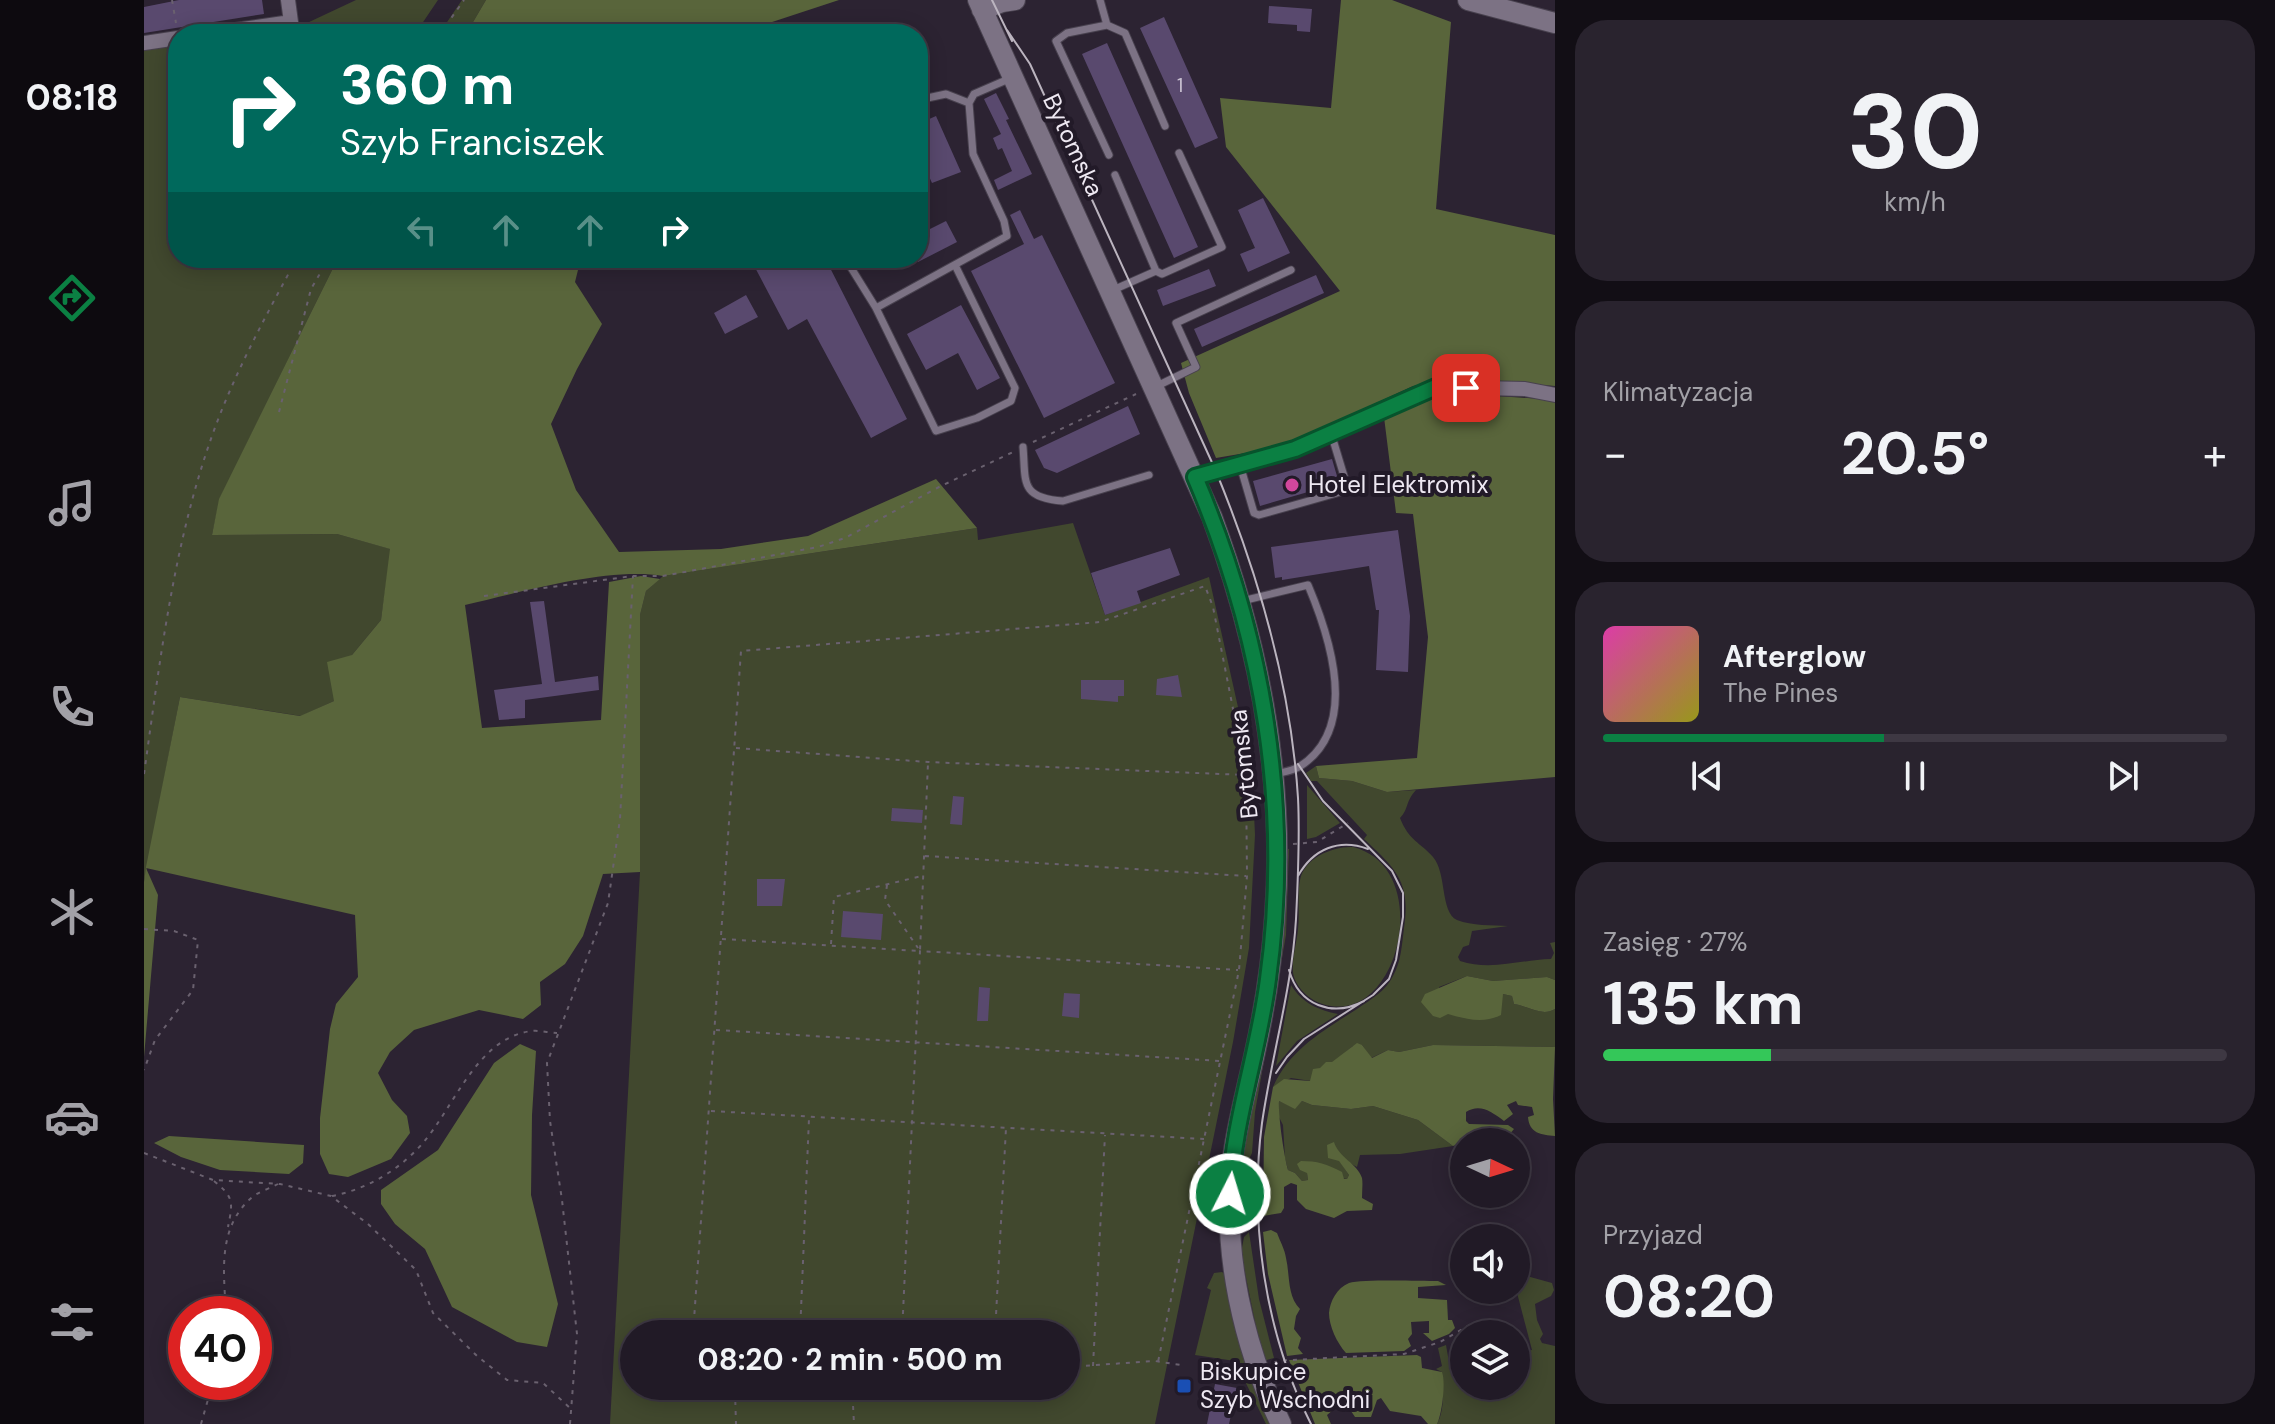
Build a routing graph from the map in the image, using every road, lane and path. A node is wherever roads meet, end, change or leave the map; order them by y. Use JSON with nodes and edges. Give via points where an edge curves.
{"nodes":[{"id":1,"x":172,"y":0,"type":"edge"},
{"id":2,"x":288,"y":0,"type":"edge"},
{"id":3,"x":464,"y":0,"type":"edge"},
{"id":4,"x":1015,"y":0,"type":"edge"},
{"id":5,"x":1100,"y":0,"type":"edge"},
{"id":6,"x":1468,"y":0,"type":"edge"},
{"id":7,"x":980,"y":5,"type":"edge"},
{"id":8,"x":1555,"y":23,"type":"edge"},
{"id":9,"x":176,"y":24,"type":"edge"},
{"id":10,"x":277,"y":24,"type":"edge"},
{"id":11,"x":447,"y":24,"type":"edge"},
{"id":12,"x":1107,"y":25,"type":"junction"},
{"id":13,"x":168,"y":39,"type":"edge"},
{"id":14,"x":144,"y":43,"type":"edge"},
{"id":15,"x":1013,"y":77,"type":"junction"},
{"id":16,"x":928,"y":98,"type":"edge"},
{"id":17,"x":969,"y":103,"type":"junction"},
{"id":18,"x":1165,"y":126,"type":"dead end"},
{"id":19,"x":1179,"y":153,"type":"dead end"},
{"id":20,"x":1109,"y":155,"type":"dead end"},
{"id":21,"x":1115,"y":175,"type":"dead end"},
{"id":22,"x":955,"y":265,"type":"junction"},
{"id":23,"x":292,"y":268,"type":"edge"},
{"id":24,"x":323,"y":268,"type":"edge"},
{"id":25,"x":851,"y":268,"type":"edge"},
{"id":26,"x":1291,"y":270,"type":"dead end"},
{"id":27,"x":1156,"y":271,"type":"junction"},
{"id":28,"x":1111,"y":291,"type":"junction"},
{"id":29,"x":876,"y":308,"type":"junction"},
{"id":30,"x":1155,"y":387,"type":"junction"},
{"id":31,"x":1555,"y":395,"type":"edge"},
{"id":32,"x":279,"y":412,"type":"dead end"},
{"id":33,"x":1331,"y":433,"type":"junction"},
{"id":34,"x":1023,"y":447,"type":"junction"},
{"id":35,"x":1240,"y":465,"type":"junction"},
{"id":36,"x":1149,"y":475,"type":"dead end"},
{"id":37,"x":1195,"y":477,"type":"junction"},
{"id":38,"x":633,"y":576,"type":"junction"},
{"id":39,"x":484,"y":596,"type":"dead end"},
{"id":40,"x":1241,"y":601,"type":"junction"},
{"id":41,"x":734,"y":747,"type":"junction"},
{"id":42,"x":928,"y":762,"type":"junction"},
{"id":43,"x":144,"y":774,"type":"edge"},
{"id":44,"x":1246,"y":775,"type":"junction"},
{"id":45,"x":1273,"y":775,"type":"junction"},
{"id":46,"x":1348,"y":823,"type":"dead end"},
{"id":47,"x":1303,"y":839,"type":"dead end"},
{"id":48,"x":1287,"y":843,"type":"dead end"},
{"id":49,"x":1304,"y":844,"type":"junction"},
{"id":50,"x":924,"y":856,"type":"junction"},
{"id":51,"x":923,"y":876,"type":"junction"},
{"id":52,"x":1247,"y":876,"type":"junction"},
{"id":53,"x":888,"y":884,"type":"junction"},
{"id":54,"x":144,"y":929,"type":"edge"},
{"id":55,"x":721,"y":939,"type":"junction"},
{"id":56,"x":831,"y":945,"type":"junction"},
{"id":57,"x":920,"y":951,"type":"junction"},
{"id":58,"x":1239,"y":970,"type":"junction"},
{"id":59,"x":714,"y":1029,"type":"junction"},
{"id":60,"x":558,"y":1033,"type":"junction"},
{"id":61,"x":916,"y":1041,"type":"junction"},
{"id":62,"x":1221,"y":1061,"type":"junction"},
{"id":63,"x":144,"y":1070,"type":"edge"},
{"id":64,"x":709,"y":1111,"type":"junction"},
{"id":65,"x":809,"y":1116,"type":"junction"},
{"id":66,"x":912,"y":1122,"type":"junction"},
{"id":67,"x":1006,"y":1128,"type":"junction"},
{"id":68,"x":1105,"y":1134,"type":"junction"},
{"id":69,"x":1205,"y":1139,"type":"junction"},
{"id":70,"x":144,"y":1153,"type":"edge"},
{"id":71,"x":213,"y":1180,"type":"junction"},
{"id":72,"x":280,"y":1184,"type":"junction"},
{"id":73,"x":331,"y":1196,"type":"junction"},
{"id":74,"x":228,"y":1228,"type":"junction"},
{"id":75,"x":225,"y":1296,"type":"edge"},
{"id":76,"x":694,"y":1320,"type":"edge"},
{"id":77,"x":801,"y":1320,"type":"edge"},
{"id":78,"x":903,"y":1320,"type":"edge"},
{"id":79,"x":996,"y":1320,"type":"edge"},
{"id":80,"x":1450,"y":1336,"type":"edge"},
{"id":81,"x":1158,"y":1362,"type":"junction"},
{"id":82,"x":1181,"y":1365,"type":"dead end"},
{"id":83,"x":1257,"y":1365,"type":"junction"},
{"id":84,"x":1080,"y":1366,"type":"edge"},
{"id":85,"x":1093,"y":1366,"type":"junction"},
{"id":86,"x":208,"y":1400,"type":"edge"},
{"id":87,"x":735,"y":1400,"type":"edge"},
{"id":88,"x":853,"y":1400,"type":"edge"},
{"id":89,"x":570,"y":1408,"type":"junction"},
{"id":90,"x":201,"y":1424,"type":"edge"},
{"id":91,"x":570,"y":1424,"type":"edge"},
{"id":92,"x":736,"y":1424,"type":"edge"},
{"id":93,"x":854,"y":1424,"type":"edge"},
{"id":94,"x":1281,"y":1424,"type":"edge"}],
"edges":[{"from":1,"to":9,"type":"path"},
{"from":2,"to":10,"type":"street","via":[[291,22]]},
{"from":3,"to":11,"type":"path"},
{"from":4,"to":7,"type":"street"},
{"from":5,"to":12,"type":"lane"},
{"from":6,"to":8,"type":"street"},
{"from":7,"to":15,"type":"street","name":"Bytomska"},
{"from":12,"to":18,"type":"lane","via":[[1125,33]]},
{"from":12,"to":20,"type":"lane","via":[[1067,33],[1056,41]]},
{"from":13,"to":14,"type":"street"},
{"from":15,"to":17,"type":"lane","via":[[974,94]]},
{"from":15,"to":28,"type":"street","name":"Bytomska"},
{"from":16,"to":17,"type":"lane","via":[[946,94]]},
{"from":17,"to":22,"type":"lane","via":[[973,154],[1007,236]]},
{"from":19,"to":27,"type":"lane","via":[[1222,247],[1162,274]]},
{"from":21,"to":27,"type":"lane"},
{"from":22,"to":29,"type":"lane"},
{"from":22,"to":29,"type":"lane","via":[[1015,388],[1011,401],[936,431]]},
{"from":23,"to":43,"type":"path","via":[[218,418],[193,496],[167,613]]},
{"from":24,"to":32,"type":"path","via":[[311,289]]},
{"from":25,"to":29,"type":"lane"},
{"from":26,"to":30,"type":"lane","via":[[1176,323],[1196,367]]},
{"from":27,"to":28,"type":"lane"},
{"from":28,"to":30,"type":"street","name":"Bytomska"},
{"from":30,"to":34,"type":"path"},
{"from":30,"to":37,"type":"street","name":"Bytomska"},
{"from":31,"to":33,"type":"street","via":[[1436,387]]},
{"from":33,"to":35,"type":"street"},
{"from":33,"to":35,"type":"lane","via":[[1347,486],[1344,491],[1259,515]]},
{"from":34,"to":36,"type":"lane","via":[[1024,482],[1048,500],[1063,501]]},
{"from":34,"to":38,"type":"path","via":[[818,547],[663,576]]},
{"from":35,"to":37,"type":"street"},
{"from":37,"to":40,"type":"street","name":"Bytomska"},
{"from":38,"to":39,"type":"path"},
{"from":38,"to":60,"type":"path","via":[[620,819],[608,903]]},
{"from":40,"to":45,"type":"street","name":"Bytomska","via":[[1258,668]]},
{"from":40,"to":45,"type":"lane","via":[[1308,585],[1333,654],[1336,688],[1330,726],[1317,750],[1299,766]]},
{"from":41,"to":42,"type":"path"},
{"from":41,"to":44,"type":"path","via":[[741,651],[1100,622],[1205,586]]},
{"from":41,"to":55,"type":"path"},
{"from":42,"to":44,"type":"path"},
{"from":42,"to":50,"type":"path"},
{"from":44,"to":52,"type":"path"},
{"from":45,"to":83,"type":"street","name":"Bytomska","via":[[1277,864],[1272,947],[1230,1194],[1237,1284]]},
{"from":46,"to":49,"type":"path"},
{"from":47,"to":49,"type":"path"},
{"from":48,"to":49,"type":"path"},
{"from":50,"to":51,"type":"path"},
{"from":50,"to":52,"type":"path"},
{"from":51,"to":53,"type":"path"},
{"from":51,"to":57,"type":"path"},
{"from":52,"to":58,"type":"path"},
{"from":53,"to":56,"type":"path","via":[[834,897]]},
{"from":53,"to":57,"type":"path","via":[[885,900]]},
{"from":54,"to":63,"type":"path","via":[[174,931],[198,940],[193,990],[155,1040]]},
{"from":55,"to":56,"type":"path"},
{"from":55,"to":59,"type":"path"},
{"from":56,"to":57,"type":"path"},
{"from":57,"to":58,"type":"path"},
{"from":57,"to":61,"type":"path"},
{"from":58,"to":62,"type":"path"},
{"from":59,"to":61,"type":"path"},
{"from":59,"to":64,"type":"path"},
{"from":60,"to":73,"type":"path","via":[[530,1031],[497,1044],[472,1069],[422,1144],[359,1191]]},
{"from":60,"to":89,"type":"path","via":[[547,1063],[577,1334]]},
{"from":61,"to":62,"type":"path"},
{"from":61,"to":66,"type":"path"},
{"from":62,"to":69,"type":"path"},
{"from":64,"to":65,"type":"path"},
{"from":64,"to":76,"type":"path"},
{"from":65,"to":66,"type":"path"},
{"from":65,"to":77,"type":"path"},
{"from":66,"to":67,"type":"path"},
{"from":66,"to":78,"type":"path"},
{"from":67,"to":68,"type":"path"},
{"from":67,"to":79,"type":"path"},
{"from":68,"to":69,"type":"path"},
{"from":68,"to":85,"type":"path"},
{"from":69,"to":81,"type":"path"},
{"from":70,"to":71,"type":"path"},
{"from":71,"to":72,"type":"path"},
{"from":71,"to":74,"type":"path","via":[[232,1205]]},
{"from":72,"to":73,"type":"path"},
{"from":72,"to":74,"type":"path","via":[[251,1197]]},
{"from":73,"to":89,"type":"path","via":[[416,1270],[433,1313],[477,1356],[507,1380],[543,1383]]},
{"from":74,"to":75,"type":"path"},
{"from":80,"to":83,"type":"path","via":[[1404,1354],[1284,1358]]},
{"from":81,"to":82,"type":"path"},
{"from":81,"to":85,"type":"path"},
{"from":83,"to":94,"type":"street","name":"Bytomska"},
{"from":84,"to":85,"type":"path"},
{"from":86,"to":90,"type":"path"},
{"from":87,"to":92,"type":"path"},
{"from":88,"to":93,"type":"path"},
{"from":89,"to":91,"type":"path"}]}
